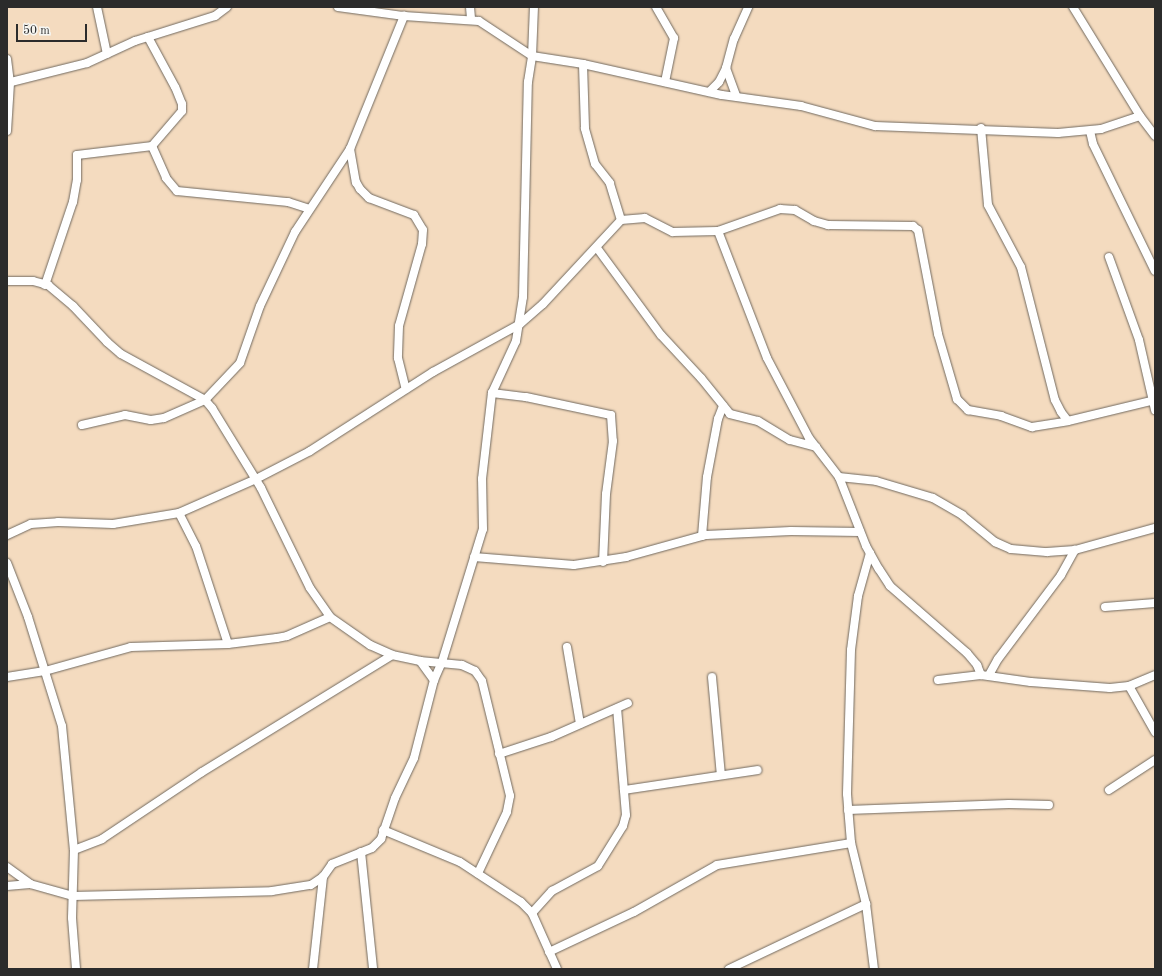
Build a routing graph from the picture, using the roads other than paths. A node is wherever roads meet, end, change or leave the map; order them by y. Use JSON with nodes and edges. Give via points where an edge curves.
{"nodes":[{"id":1,"x":97,"y":7,"type":"edge"},
{"id":2,"x":227,"y":7,"type":"edge"},
{"id":3,"x":338,"y":7,"type":"edge"},
{"id":4,"x":470,"y":7,"type":"edge"},
{"id":5,"x":534,"y":7,"type":"edge"},
{"id":6,"x":656,"y":7,"type":"edge"},
{"id":7,"x":748,"y":7,"type":"edge"},
{"id":8,"x":1073,"y":7,"type":"edge"},
{"id":9,"x":404,"y":16,"type":"junction"},
{"id":10,"x":471,"y":19,"type":"junction"},
{"id":11,"x":148,"y":37,"type":"junction"},
{"id":12,"x":107,"y":54,"type":"junction"},
{"id":13,"x":532,"y":56,"type":"junction"},
{"id":14,"x":7,"y":59,"type":"edge"},
{"id":15,"x":583,"y":64,"type":"junction"},
{"id":16,"x":726,"y":68,"type":"junction"},
{"id":17,"x":665,"y":82,"type":"junction"},
{"id":18,"x":8,"y":83,"type":"edge"},
{"id":19,"x":709,"y":92,"type":"junction"},
{"id":20,"x":736,"y":96,"type":"junction"},
{"id":21,"x":1140,"y":116,"type":"junction"},
{"id":22,"x":982,"y":128,"type":"junction"},
{"id":23,"x":7,"y":131,"type":"edge"},
{"id":24,"x":1090,"y":131,"type":"junction"},
{"id":25,"x":1155,"y":135,"type":"edge"},
{"id":26,"x":152,"y":146,"type":"junction"},
{"id":27,"x":350,"y":149,"type":"junction"},
{"id":28,"x":309,"y":209,"type":"junction"},
{"id":29,"x":622,"y":220,"type":"junction"},
{"id":30,"x":718,"y":230,"type":"junction"},
{"id":31,"x":597,"y":248,"type":"junction"},
{"id":32,"x":1109,"y":258,"type":"dead end"},
{"id":33,"x":1155,"y":272,"type":"edge"},
{"id":34,"x":7,"y":281,"type":"edge"},
{"id":35,"x":45,"y":284,"type":"junction"},
{"id":36,"x":520,"y":324,"type":"junction"},
{"id":37,"x":406,"y":389,"type":"junction"},
{"id":38,"x":492,"y":393,"type":"junction"},
{"id":39,"x":205,"y":400,"type":"junction"},
{"id":40,"x":1154,"y":400,"type":"edge"},
{"id":41,"x":723,"y":406,"type":"junction"},
{"id":42,"x":1155,"y":410,"type":"edge"},
{"id":43,"x":1068,"y":422,"type":"junction"},
{"id":44,"x":82,"y":426,"type":"dead end"},
{"id":45,"x":816,"y":447,"type":"junction"},
{"id":46,"x":839,"y":477,"type":"junction"},
{"id":47,"x":256,"y":479,"type":"junction"},
{"id":48,"x":179,"y":513,"type":"junction"},
{"id":49,"x":1155,"y":528,"type":"edge"},
{"id":50,"x":860,"y":532,"type":"junction"},
{"id":51,"x":7,"y":535,"type":"edge"},
{"id":52,"x":702,"y":536,"type":"junction"},
{"id":53,"x":1075,"y":550,"type":"junction"},
{"id":54,"x":870,"y":553,"type":"junction"},
{"id":55,"x":474,"y":557,"type":"junction"},
{"id":56,"x":603,"y":562,"type":"junction"},
{"id":57,"x":7,"y":563,"type":"edge"},
{"id":58,"x":1155,"y":603,"type":"edge"},
{"id":59,"x":1105,"y":607,"type":"dead end"},
{"id":60,"x":330,"y":617,"type":"junction"},
{"id":61,"x":228,"y":644,"type":"junction"},
{"id":62,"x":567,"y":647,"type":"dead end"},
{"id":63,"x":392,"y":655,"type":"junction"},
{"id":64,"x":420,"y":661,"type":"junction"},
{"id":65,"x":442,"y":662,"type":"junction"},
{"id":66,"x":44,"y":671,"type":"junction"},
{"id":67,"x":985,"y":675,"type":"junction"},
{"id":68,"x":1155,"y":675,"type":"edge"},
{"id":69,"x":7,"y":677,"type":"edge"},
{"id":70,"x":712,"y":677,"type":"dead end"},
{"id":71,"x":434,"y":680,"type":"junction"},
{"id":72,"x":938,"y":680,"type":"dead end"},
{"id":73,"x":1129,"y":686,"type":"junction"},
{"id":74,"x":628,"y":703,"type":"dead end"},
{"id":75,"x":616,"y":708,"type":"junction"},
{"id":76,"x":580,"y":724,"type":"junction"},
{"id":77,"x":1155,"y":732,"type":"edge"},
{"id":78,"x":499,"y":754,"type":"junction"},
{"id":79,"x":1155,"y":760,"type":"edge"},
{"id":80,"x":758,"y":770,"type":"dead end"},
{"id":81,"x":721,"y":775,"type":"junction"},
{"id":82,"x":624,"y":790,"type":"junction"},
{"id":83,"x":1109,"y":790,"type":"dead end"},
{"id":84,"x":1049,"y":805,"type":"dead end"},
{"id":85,"x":848,"y":810,"type":"junction"},
{"id":86,"x":383,"y":830,"type":"junction"},
{"id":87,"x":851,"y":843,"type":"junction"},
{"id":88,"x":74,"y":850,"type":"junction"},
{"id":89,"x":361,"y":852,"type":"junction"},
{"id":90,"x":7,"y":867,"type":"edge"},
{"id":91,"x":478,"y":873,"type":"junction"},
{"id":92,"x":323,"y":877,"type":"junction"},
{"id":93,"x":30,"y":884,"type":"junction"},
{"id":94,"x":7,"y":886,"type":"edge"},
{"id":95,"x":73,"y":896,"type":"junction"},
{"id":96,"x":866,"y":904,"type":"junction"},
{"id":97,"x":532,"y":913,"type":"junction"},
{"id":98,"x":549,"y":952,"type":"junction"},
{"id":99,"x":76,"y":969,"type":"edge"},
{"id":100,"x":313,"y":969,"type":"edge"},
{"id":101,"x":373,"y":969,"type":"edge"},
{"id":102,"x":557,"y":969,"type":"edge"},
{"id":103,"x":729,"y":969,"type":"edge"},
{"id":104,"x":874,"y":969,"type":"edge"}],
"edges":[{"from":1,"to":12,"type":"street"},
{"from":2,"to":11,"type":"street","via":[[215,16]]},
{"from":3,"to":9,"type":"street"},
{"from":4,"to":10,"type":"street"},
{"from":5,"to":13,"type":"street"},
{"from":6,"to":17,"type":"street","via":[[674,38]]},
{"from":7,"to":16,"type":"street","via":[[734,39]]},
{"from":8,"to":21,"type":"street"},
{"from":9,"to":10,"type":"street"},
{"from":9,"to":27,"type":"street"},
{"from":10,"to":13,"type":"street","via":[[495,30]]},
{"from":11,"to":12,"type":"street"},
{"from":11,"to":26,"type":"street","via":[[182,104],[179,116]]},
{"from":12,"to":18,"type":"street","via":[[62,70]]},
{"from":13,"to":15,"type":"street"},
{"from":13,"to":36,"type":"street","via":[[528,82],[524,268]]},
{"from":14,"to":18,"type":"street"},
{"from":15,"to":17,"type":"street"},
{"from":15,"to":29,"type":"street","via":[[585,128],[595,164],[610,183]]},
{"from":16,"to":19,"type":"street","via":[[719,82]]},
{"from":16,"to":20,"type":"street"},
{"from":17,"to":19,"type":"street"},
{"from":18,"to":23,"type":"street"},
{"from":19,"to":20,"type":"street"},
{"from":20,"to":22,"type":"street","via":[[801,106],[875,126]]},
{"from":21,"to":24,"type":"street","via":[[1112,127]]},
{"from":21,"to":25,"type":"street"},
{"from":22,"to":24,"type":"street","via":[[1024,133]]},
{"from":22,"to":43,"type":"street","via":[[988,205],[1022,267],[1055,400]]},
{"from":24,"to":33,"type":"street","via":[[1092,144]]},
{"from":26,"to":28,"type":"street","via":[[166,178],[177,191],[288,202]]},
{"from":26,"to":35,"type":"street","via":[[77,154],[77,180],[73,202]]},
{"from":27,"to":28,"type":"street"},
{"from":27,"to":37,"type":"street","via":[[356,182],[360,189],[369,198],[414,216],[423,230],[422,244],[399,326],[398,358]]},
{"from":28,"to":39,"type":"street","via":[[268,287],[240,363]]},
{"from":29,"to":30,"type":"street","via":[[645,218],[673,232]]},
{"from":29,"to":31,"type":"street"},
{"from":30,"to":43,"type":"street","via":[[780,210],[795,210],[814,221],[828,225],[913,226],[918,230],[938,334],[957,399],[968,410],[1001,416],[1032,427]]},
{"from":30,"to":45,"type":"street","via":[[767,358]]},
{"from":31,"to":36,"type":"street"},
{"from":31,"to":41,"type":"street","via":[[661,335]]},
{"from":32,"to":40,"type":"street","via":[[1139,340]]},
{"from":34,"to":35,"type":"street","via":[[33,281]]},
{"from":35,"to":39,"type":"street","via":[[73,306],[121,354]]},
{"from":36,"to":37,"type":"street"},
{"from":36,"to":38,"type":"street","via":[[516,341]]},
{"from":37,"to":47,"type":"street","via":[[310,451]]},
{"from":38,"to":55,"type":"street","via":[[482,479],[483,529]]},
{"from":38,"to":56,"type":"street","via":[[526,397],[611,415],[613,441],[605,501]]},
{"from":39,"to":44,"type":"street","via":[[159,420],[125,415]]},
{"from":39,"to":47,"type":"street"},
{"from":40,"to":42,"type":"street"},
{"from":40,"to":43,"type":"street"},
{"from":41,"to":45,"type":"street","via":[[730,414],[739,418],[758,421],[790,440]]},
{"from":41,"to":52,"type":"street","via":[[718,419],[707,477]]},
{"from":45,"to":46,"type":"street"},
{"from":46,"to":50,"type":"street"},
{"from":46,"to":53,"type":"street","via":[[876,481],[934,498],[962,515],[995,542],[1011,549],[1047,552]]},
{"from":47,"to":48,"type":"street"},
{"from":47,"to":60,"type":"street","via":[[310,588]]},
{"from":48,"to":51,"type":"street","via":[[113,524],[31,524]]},
{"from":48,"to":61,"type":"street","via":[[196,546]]},
{"from":49,"to":53,"type":"street"},
{"from":50,"to":52,"type":"street","via":[[759,531]]},
{"from":50,"to":54,"type":"street"},
{"from":52,"to":56,"type":"street"},
{"from":53,"to":67,"type":"street","via":[[1057,581]]},
{"from":54,"to":67,"type":"street","via":[[890,586],[967,653]]},
{"from":54,"to":85,"type":"street","via":[[858,596],[851,650]]},
{"from":55,"to":56,"type":"street","via":[[574,565]]},
{"from":55,"to":65,"type":"street"},
{"from":57,"to":66,"type":"street","via":[[28,617]]},
{"from":58,"to":59,"type":"street"},
{"from":60,"to":61,"type":"street","via":[[287,636]]},
{"from":60,"to":63,"type":"street","via":[[370,645]]},
{"from":61,"to":66,"type":"street","via":[[131,647]]},
{"from":62,"to":76,"type":"street"},
{"from":63,"to":64,"type":"street"},
{"from":63,"to":88,"type":"street","via":[[202,772],[102,838]]},
{"from":64,"to":65,"type":"street"},
{"from":64,"to":71,"type":"street"},
{"from":65,"to":71,"type":"street"},
{"from":65,"to":78,"type":"street","via":[[470,667],[482,681]]},
{"from":66,"to":69,"type":"street"},
{"from":66,"to":88,"type":"street","via":[[62,726]]},
{"from":67,"to":72,"type":"street"},
{"from":67,"to":73,"type":"street","via":[[1083,687]]},
{"from":68,"to":73,"type":"street"},
{"from":70,"to":81,"type":"street"},
{"from":71,"to":86,"type":"street","via":[[414,758]]},
{"from":73,"to":77,"type":"street"},
{"from":74,"to":75,"type":"street"},
{"from":75,"to":76,"type":"street"},
{"from":75,"to":82,"type":"street"},
{"from":76,"to":78,"type":"street","via":[[551,737]]},
{"from":78,"to":91,"type":"street","via":[[510,804]]},
{"from":79,"to":83,"type":"street"},
{"from":80,"to":81,"type":"street"},
{"from":81,"to":82,"type":"street"},
{"from":82,"to":97,"type":"street","via":[[626,815],[623,826],[598,866],[552,891]]},
{"from":84,"to":85,"type":"street","via":[[1008,804]]},
{"from":85,"to":87,"type":"street"},
{"from":86,"to":89,"type":"street","via":[[381,839],[372,848]]},
{"from":86,"to":91,"type":"street","via":[[427,847]]},
{"from":87,"to":96,"type":"street"},
{"from":87,"to":98,"type":"street","via":[[717,865],[634,912]]},
{"from":88,"to":95,"type":"street"},
{"from":89,"to":92,"type":"street","via":[[332,864]]},
{"from":89,"to":101,"type":"street"},
{"from":90,"to":93,"type":"street"},
{"from":91,"to":97,"type":"street","via":[[521,902]]},
{"from":92,"to":95,"type":"street","via":[[311,885],[272,892]]},
{"from":92,"to":100,"type":"street"},
{"from":93,"to":94,"type":"street"},
{"from":93,"to":95,"type":"street"},
{"from":95,"to":99,"type":"street"},
{"from":96,"to":103,"type":"street"},
{"from":96,"to":104,"type":"street"},
{"from":97,"to":98,"type":"street"},
{"from":98,"to":102,"type":"street"}]}
